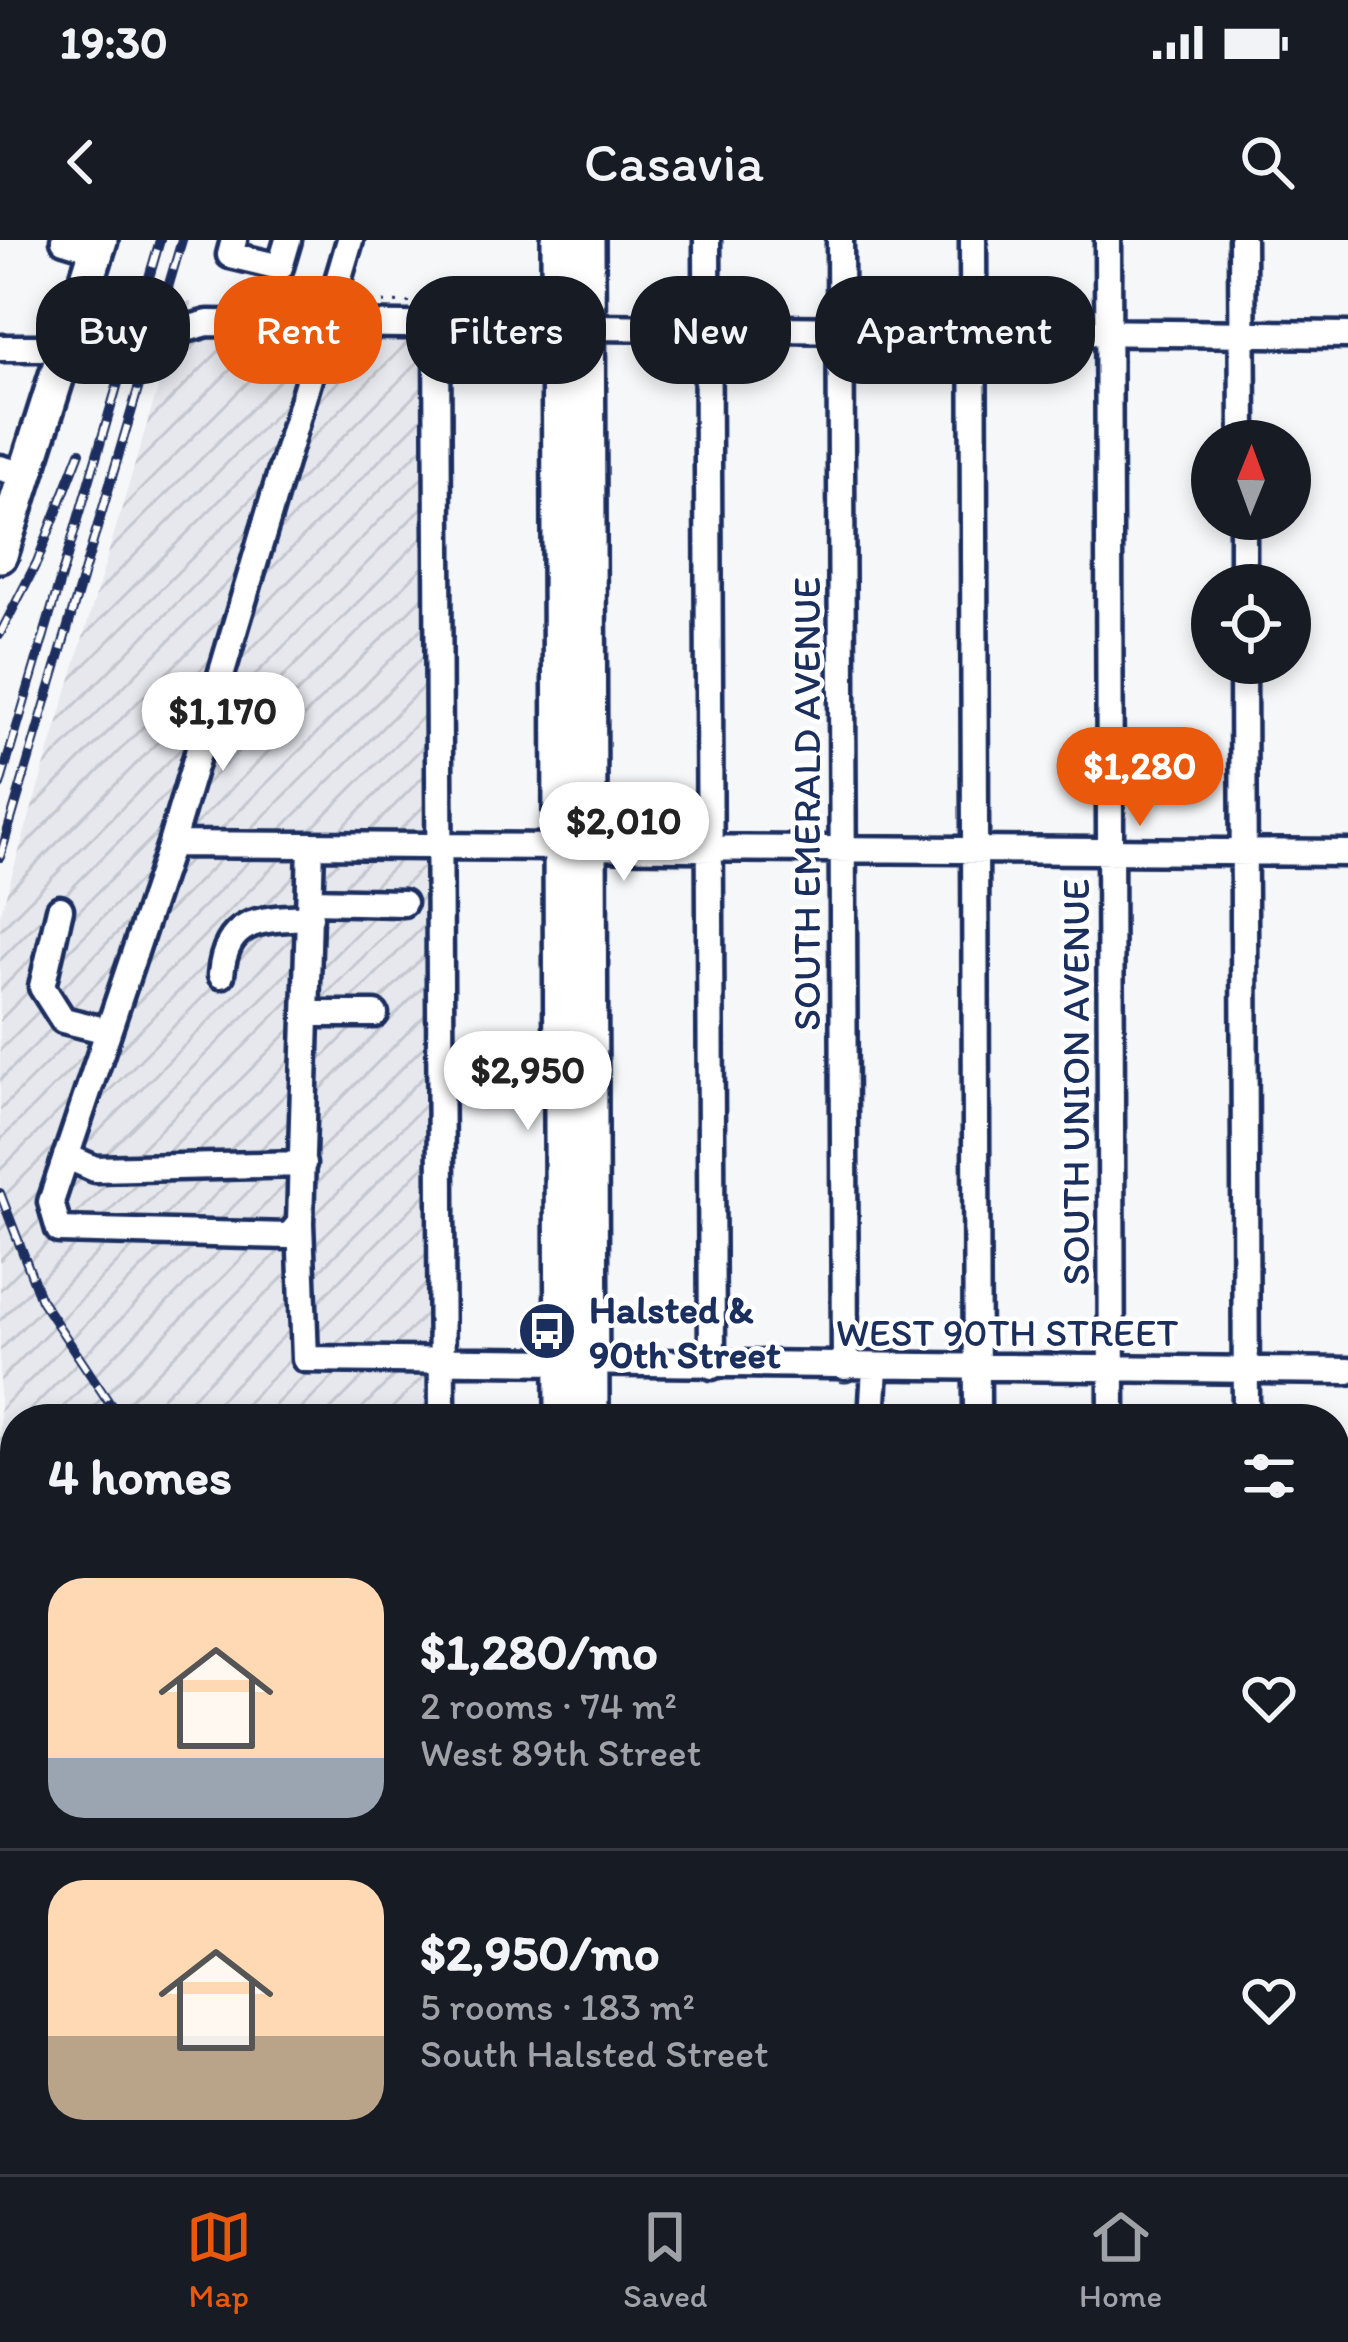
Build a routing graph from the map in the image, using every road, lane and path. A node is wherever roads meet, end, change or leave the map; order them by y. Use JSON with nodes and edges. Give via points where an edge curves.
{"nodes":[{"id":1,"x":235,"y":240,"type":"edge"},
{"id":2,"x":288,"y":240,"type":"edge"},
{"id":3,"x":350,"y":240,"type":"edge"},
{"id":4,"x":559,"y":240,"type":"edge"},
{"id":5,"x":587,"y":240,"type":"edge"},
{"id":6,"x":706,"y":240,"type":"edge"},
{"id":7,"x":840,"y":240,"type":"edge"},
{"id":8,"x":973,"y":240,"type":"edge"},
{"id":9,"x":1108,"y":240,"type":"edge"},
{"id":10,"x":1242,"y":240,"type":"edge"},
{"id":11,"x":87,"y":243,"type":"edge"},
{"id":12,"x":90,"y":276,"type":"edge"},
{"id":13,"x":339,"y":276,"type":"edge"},
{"id":14,"x":565,"y":276,"type":"edge"},
{"id":15,"x":581,"y":276,"type":"edge"},
{"id":16,"x":706,"y":276,"type":"edge"},
{"id":17,"x":840,"y":276,"type":"edge"},
{"id":18,"x":973,"y":276,"type":"edge"},
{"id":19,"x":195,"y":322,"type":"tunnel mouth"},
{"id":20,"x":214,"y":322,"type":"edge"},
{"id":21,"x":1095,"y":333,"type":"edge"},
{"id":22,"x":1108,"y":333,"type":"junction"},
{"id":23,"x":1243,"y":334,"type":"junction"},
{"id":24,"x":1348,"y":335,"type":"edge"},
{"id":25,"x":0,"y":348,"type":"edge"},
{"id":26,"x":36,"y":348,"type":"edge"},
{"id":27,"x":62,"y":384,"type":"edge"},
{"id":28,"x":307,"y":384,"type":"edge"},
{"id":29,"x":439,"y":384,"type":"edge"},
{"id":30,"x":573,"y":384,"type":"edge"},
{"id":31,"x":707,"y":384,"type":"edge"},
{"id":32,"x":841,"y":384,"type":"edge"},
{"id":33,"x":973,"y":384,"type":"edge"},
{"id":34,"x":1243,"y":420,"type":"edge"},
{"id":35,"x":13,"y":471,"type":"edge"},
{"id":36,"x":0,"y":555,"type":"edge"},
{"id":37,"x":1243,"y":684,"type":"edge"},
{"id":38,"x":171,"y":844,"type":"junction"},
{"id":39,"x":311,"y":844,"type":"junction"},
{"id":40,"x":440,"y":845,"type":"junction"},
{"id":41,"x":575,"y":847,"type":"junction"},
{"id":42,"x":706,"y":848,"type":"junction"},
{"id":43,"x":843,"y":849,"type":"junction"},
{"id":44,"x":976,"y":850,"type":"junction"},
{"id":45,"x":1110,"y":851,"type":"junction"},
{"id":46,"x":1243,"y":853,"type":"junction"},
{"id":47,"x":1348,"y":853,"type":"edge"},
{"id":48,"x":403,"y":903,"type":"dead end"},
{"id":49,"x":60,"y":909,"type":"dead end"},
{"id":50,"x":310,"y":909,"type":"junction"},
{"id":51,"x":221,"y":975,"type":"dead end"},
{"id":52,"x":307,"y":1014,"type":"junction"},
{"id":53,"x":376,"y":1014,"type":"dead end"},
{"id":54,"x":108,"y":1031,"type":"junction"},
{"id":55,"x":66,"y":1156,"type":"junction"},
{"id":56,"x":303,"y":1164,"type":"junction"},
{"id":57,"x":300,"y":1223,"type":"junction"},
{"id":58,"x":441,"y":1363,"type":"junction"},
{"id":59,"x":577,"y":1365,"type":"junction"},
{"id":60,"x":712,"y":1366,"type":"junction"},
{"id":61,"x":844,"y":1367,"type":"junction"},
{"id":62,"x":875,"y":1367,"type":"junction"},
{"id":63,"x":977,"y":1368,"type":"junction"},
{"id":64,"x":1112,"y":1369,"type":"junction"},
{"id":65,"x":1246,"y":1370,"type":"junction"},
{"id":66,"x":1348,"y":1371,"type":"edge"},
{"id":67,"x":442,"y":1404,"type":"edge"},
{"id":68,"x":567,"y":1404,"type":"edge"},
{"id":69,"x":587,"y":1404,"type":"edge"},
{"id":70,"x":873,"y":1404,"type":"edge"},
{"id":71,"x":977,"y":1404,"type":"edge"},
{"id":72,"x":1112,"y":1404,"type":"edge"},
{"id":73,"x":1246,"y":1404,"type":"edge"}],
"edges":[{"from":1,"to":2,"type":"street","via":[[230,255],[280,267]]},
{"from":3,"to":13,"type":"street"},
{"from":4,"to":14,"type":"main road"},
{"from":5,"to":15,"type":"main road"},
{"from":6,"to":16,"type":"street"},
{"from":7,"to":17,"type":"street","name":"SOUTH EMERALD AVENUE"},
{"from":8,"to":18,"type":"street"},
{"from":9,"to":22,"type":"street","name":"SOUTH UNION AVENUE"},
{"from":10,"to":23,"type":"street"},
{"from":11,"to":12,"type":"main road"},
{"from":19,"to":20,"type":"street"},
{"from":21,"to":22,"type":"street"},
{"from":22,"to":23,"type":"street"},
{"from":22,"to":45,"type":"street","name":"SOUTH UNION AVENUE"},
{"from":23,"to":24,"type":"street"},
{"from":23,"to":34,"type":"street"},
{"from":25,"to":26,"type":"street"},
{"from":27,"to":35,"type":"main road"},
{"from":28,"to":38,"type":"street"},
{"from":29,"to":40,"type":"street"},
{"from":30,"to":41,"type":"main road"},
{"from":31,"to":42,"type":"street"},
{"from":32,"to":43,"type":"street","name":"SOUTH EMERALD AVENUE"},
{"from":33,"to":44,"type":"street"},
{"from":35,"to":36,"type":"main road"},
{"from":37,"to":46,"type":"street"},
{"from":38,"to":39,"type":"street"},
{"from":38,"to":54,"type":"street"},
{"from":39,"to":40,"type":"street"},
{"from":39,"to":50,"type":"street"},
{"from":40,"to":41,"type":"street"},
{"from":40,"to":58,"type":"street"},
{"from":41,"to":42,"type":"street"},
{"from":41,"to":59,"type":"main road"},
{"from":42,"to":43,"type":"street"},
{"from":42,"to":60,"type":"street"},
{"from":43,"to":44,"type":"street"},
{"from":43,"to":61,"type":"street","name":"SOUTH EMERALD AVENUE"},
{"from":44,"to":45,"type":"street"},
{"from":44,"to":63,"type":"street"},
{"from":45,"to":46,"type":"street"},
{"from":45,"to":64,"type":"street","name":"SOUTH UNION AVENUE"},
{"from":46,"to":47,"type":"street"},
{"from":46,"to":65,"type":"street"},
{"from":48,"to":50,"type":"street"},
{"from":49,"to":54,"type":"street","via":[[42,987],[62,1020]]},
{"from":50,"to":51,"type":"street","via":[[233,932],[223,945]]},
{"from":50,"to":52,"type":"street"},
{"from":52,"to":53,"type":"street"},
{"from":52,"to":56,"type":"street"},
{"from":54,"to":55,"type":"street"},
{"from":55,"to":56,"type":"street","via":[[95,1169]]},
{"from":55,"to":57,"type":"street","via":[[51,1202],[59,1230],[289,1236]]},
{"from":56,"to":57,"type":"street"},
{"from":57,"to":58,"type":"street","name":"WEST 90TH STREET","via":[[305,1359]]},
{"from":58,"to":59,"type":"street","name":"WEST 90TH STREET"},
{"from":58,"to":67,"type":"street"},
{"from":59,"to":60,"type":"street","name":"WEST 90TH STREET"},
{"from":59,"to":68,"type":"main road"},
{"from":59,"to":69,"type":"main road"},
{"from":60,"to":61,"type":"street","name":"WEST 90TH STREET"},
{"from":61,"to":62,"type":"street","name":"WEST 90TH STREET"},
{"from":62,"to":63,"type":"street","name":"WEST 90TH STREET"},
{"from":62,"to":70,"type":"street"},
{"from":63,"to":64,"type":"street","name":"WEST 90TH STREET"},
{"from":63,"to":71,"type":"street"},
{"from":64,"to":65,"type":"street","name":"WEST 90TH STREET"},
{"from":64,"to":72,"type":"street","name":"SOUTH UNION AVENUE"},
{"from":65,"to":66,"type":"street","name":"WEST 90TH STREET"},
{"from":65,"to":73,"type":"street"}]}
